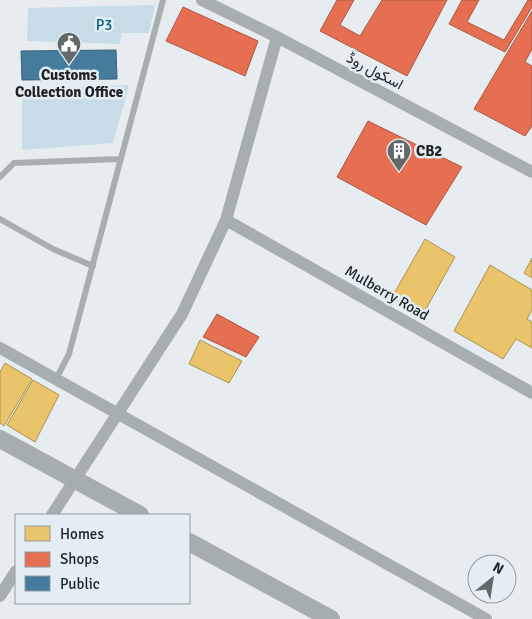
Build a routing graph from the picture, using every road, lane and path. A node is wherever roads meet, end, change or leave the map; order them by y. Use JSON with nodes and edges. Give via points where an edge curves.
{"nodes":[{"id":1,"x":162,"y":0,"type":"edge"},
{"id":2,"x":202,"y":0,"type":"edge"},
{"id":3,"x":277,"y":37,"type":"junction"},
{"id":4,"x":121,"y":159,"type":"junction"},
{"id":5,"x":532,"y":172,"type":"edge"},
{"id":6,"x":0,"y":177,"type":"edge"},
{"id":7,"x":0,"y":219,"type":"edge"},
{"id":8,"x":226,"y":220,"type":"junction"},
{"id":9,"x":92,"y":266,"type":"junction"},
{"id":10,"x":0,"y":348,"type":"edge"},
{"id":11,"x":56,"y":378,"type":"junction"},
{"id":12,"x":532,"y":394,"type":"edge"},
{"id":13,"x":119,"y":413,"type":"junction"},
{"id":14,"x":0,"y":439,"type":"edge"},
{"id":15,"x":75,"y":480,"type":"junction"},
{"id":16,"x":53,"y":514,"type":"edge"},
{"id":17,"x":138,"y":514,"type":"edge"},
{"id":18,"x":190,"y":543,"type":"edge"},
{"id":19,"x":15,"y":573,"type":"edge"},
{"id":20,"x":0,"y":596,"type":"edge"},
{"id":21,"x":331,"y":619,"type":"edge"},
{"id":22,"x":486,"y":619,"type":"edge"}],
"edges":[{"from":1,"to":4,"type":"lane"},
{"from":2,"to":3,"type":"street","name":"اسکول روڈ"},
{"from":3,"to":5,"type":"street","name":"اسکول روڈ"},
{"from":3,"to":8,"type":"street"},
{"from":4,"to":6,"type":"lane","via":[[14,164]]},
{"from":4,"to":9,"type":"lane"},
{"from":7,"to":9,"type":"lane","via":[[53,249]]},
{"from":8,"to":12,"type":"street","name":"Mulberry Road"},
{"from":8,"to":13,"type":"street","via":[[182,314]]},
{"from":9,"to":11,"type":"lane","via":[[69,354]]},
{"from":10,"to":11,"type":"street"},
{"from":11,"to":13,"type":"street"},
{"from":13,"to":15,"type":"street"},
{"from":13,"to":22,"type":"street"},
{"from":14,"to":15,"type":"street"},
{"from":15,"to":16,"type":"street"},
{"from":15,"to":17,"type":"street"},
{"from":18,"to":21,"type":"street"},
{"from":19,"to":20,"type":"street"}]}
